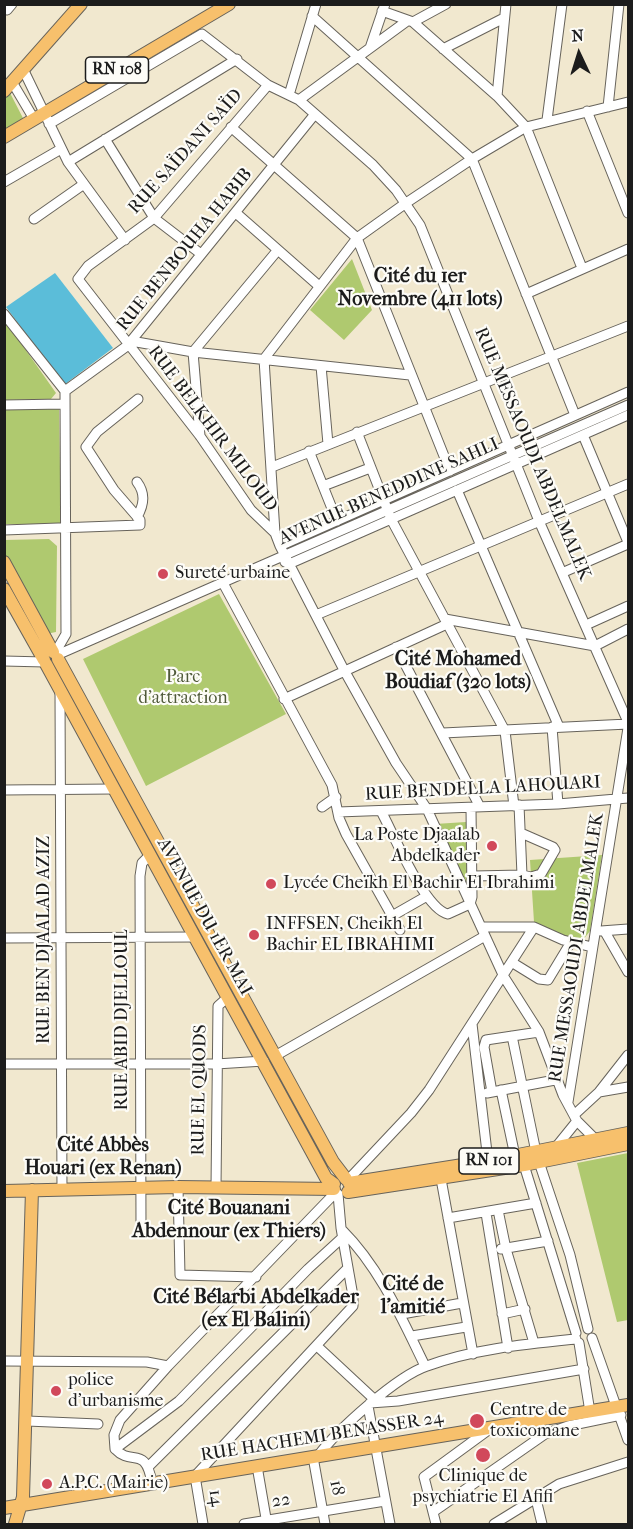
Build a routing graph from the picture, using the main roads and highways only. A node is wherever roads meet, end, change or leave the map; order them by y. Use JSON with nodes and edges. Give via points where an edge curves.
{"nodes":[{"id":1,"x":81,"y":4,"type":"edge"},
{"id":2,"x":229,"y":4,"type":"edge"},
{"id":3,"x":8,"y":87,"type":"edge"},
{"id":4,"x":4,"y":137,"type":"edge"},
{"id":5,"x":4,"y":562,"type":"edge"},
{"id":6,"x":4,"y":589,"type":"edge"},
{"id":7,"x":51,"y":658,"type":"junction"},
{"id":8,"x":162,"y":849,"type":"junction"},
{"id":9,"x":150,"y":855,"type":"junction"},
{"id":10,"x":240,"y":991,"type":"junction"},
{"id":11,"x":228,"y":997,"type":"junction"},
{"id":12,"x":269,"y":1058,"type":"junction"},
{"id":13,"x":628,"y":1133,"type":"edge"},
{"id":14,"x":628,"y":1144,"type":"edge"},
{"id":15,"x":537,"y":1157,"type":"junction"},
{"id":16,"x":520,"y":1160,"type":"junction"},
{"id":17,"x":343,"y":1187,"type":"junction"},
{"id":18,"x":32,"y":1190,"type":"junction"},
{"id":19,"x":4,"y":1191,"type":"edge"},
{"id":20,"x":623,"y":1409,"type":"edge"},
{"id":21,"x":22,"y":1506,"type":"junction"},
{"id":22,"x":4,"y":1508,"type":"edge"},
{"id":23,"x":15,"y":1524,"type":"edge"}],
"edges":[{"from":1,"to":3,"type":"main road"},
{"from":2,"to":4,"type":"main road","number":"RN 108","via":[[47,118],[34,119]]},
{"from":5,"to":7,"type":"main road"},
{"from":6,"to":7,"type":"main road"},
{"from":7,"to":8,"type":"main road","name":"AVENUE DU 1ER MAI"},
{"from":7,"to":9,"type":"main road","name":"AVENUE DU 1ER MAI","via":[[60,690]]},
{"from":8,"to":9,"type":"main road"},
{"from":8,"to":10,"type":"main road","name":"AVENUE DU 1ER MAI"},
{"from":9,"to":11,"type":"main road","name":"AVENUE DU 1ER MAI"},
{"from":10,"to":11,"type":"main road"},
{"from":10,"to":12,"type":"main road","name":"AVENUE DU 1ER MAI"},
{"from":11,"to":12,"type":"main road","name":"AVENUE DU 1ER MAI"},
{"from":12,"to":17,"type":"main road","name":"AVENUE DU 1ER MAI","via":[[333,1161]]},
{"from":13,"to":15,"type":"main road","number":"RN 101","via":[[556,1147]]},
{"from":14,"to":15,"type":"main road","number":"RN 101"},
{"from":15,"to":16,"type":"main road","number":"RN 101"},
{"from":16,"to":17,"type":"main road","number":"RN 101","via":[[488,1161]]},
{"from":16,"to":17,"type":"main road","number":"RN 101","via":[[441,1179]]},
{"from":17,"to":18,"type":"main road","number":"RN 101"},
{"from":18,"to":19,"type":"main road","number":"RN 101"},
{"from":18,"to":21,"type":"main road"},
{"from":20,"to":21,"type":"main road","name":"RUE HACHEMI BENASSER 24"},
{"from":21,"to":22,"type":"main road","name":"RUE HACHEMI BENASSER 24"},
{"from":21,"to":23,"type":"main road"}]}
